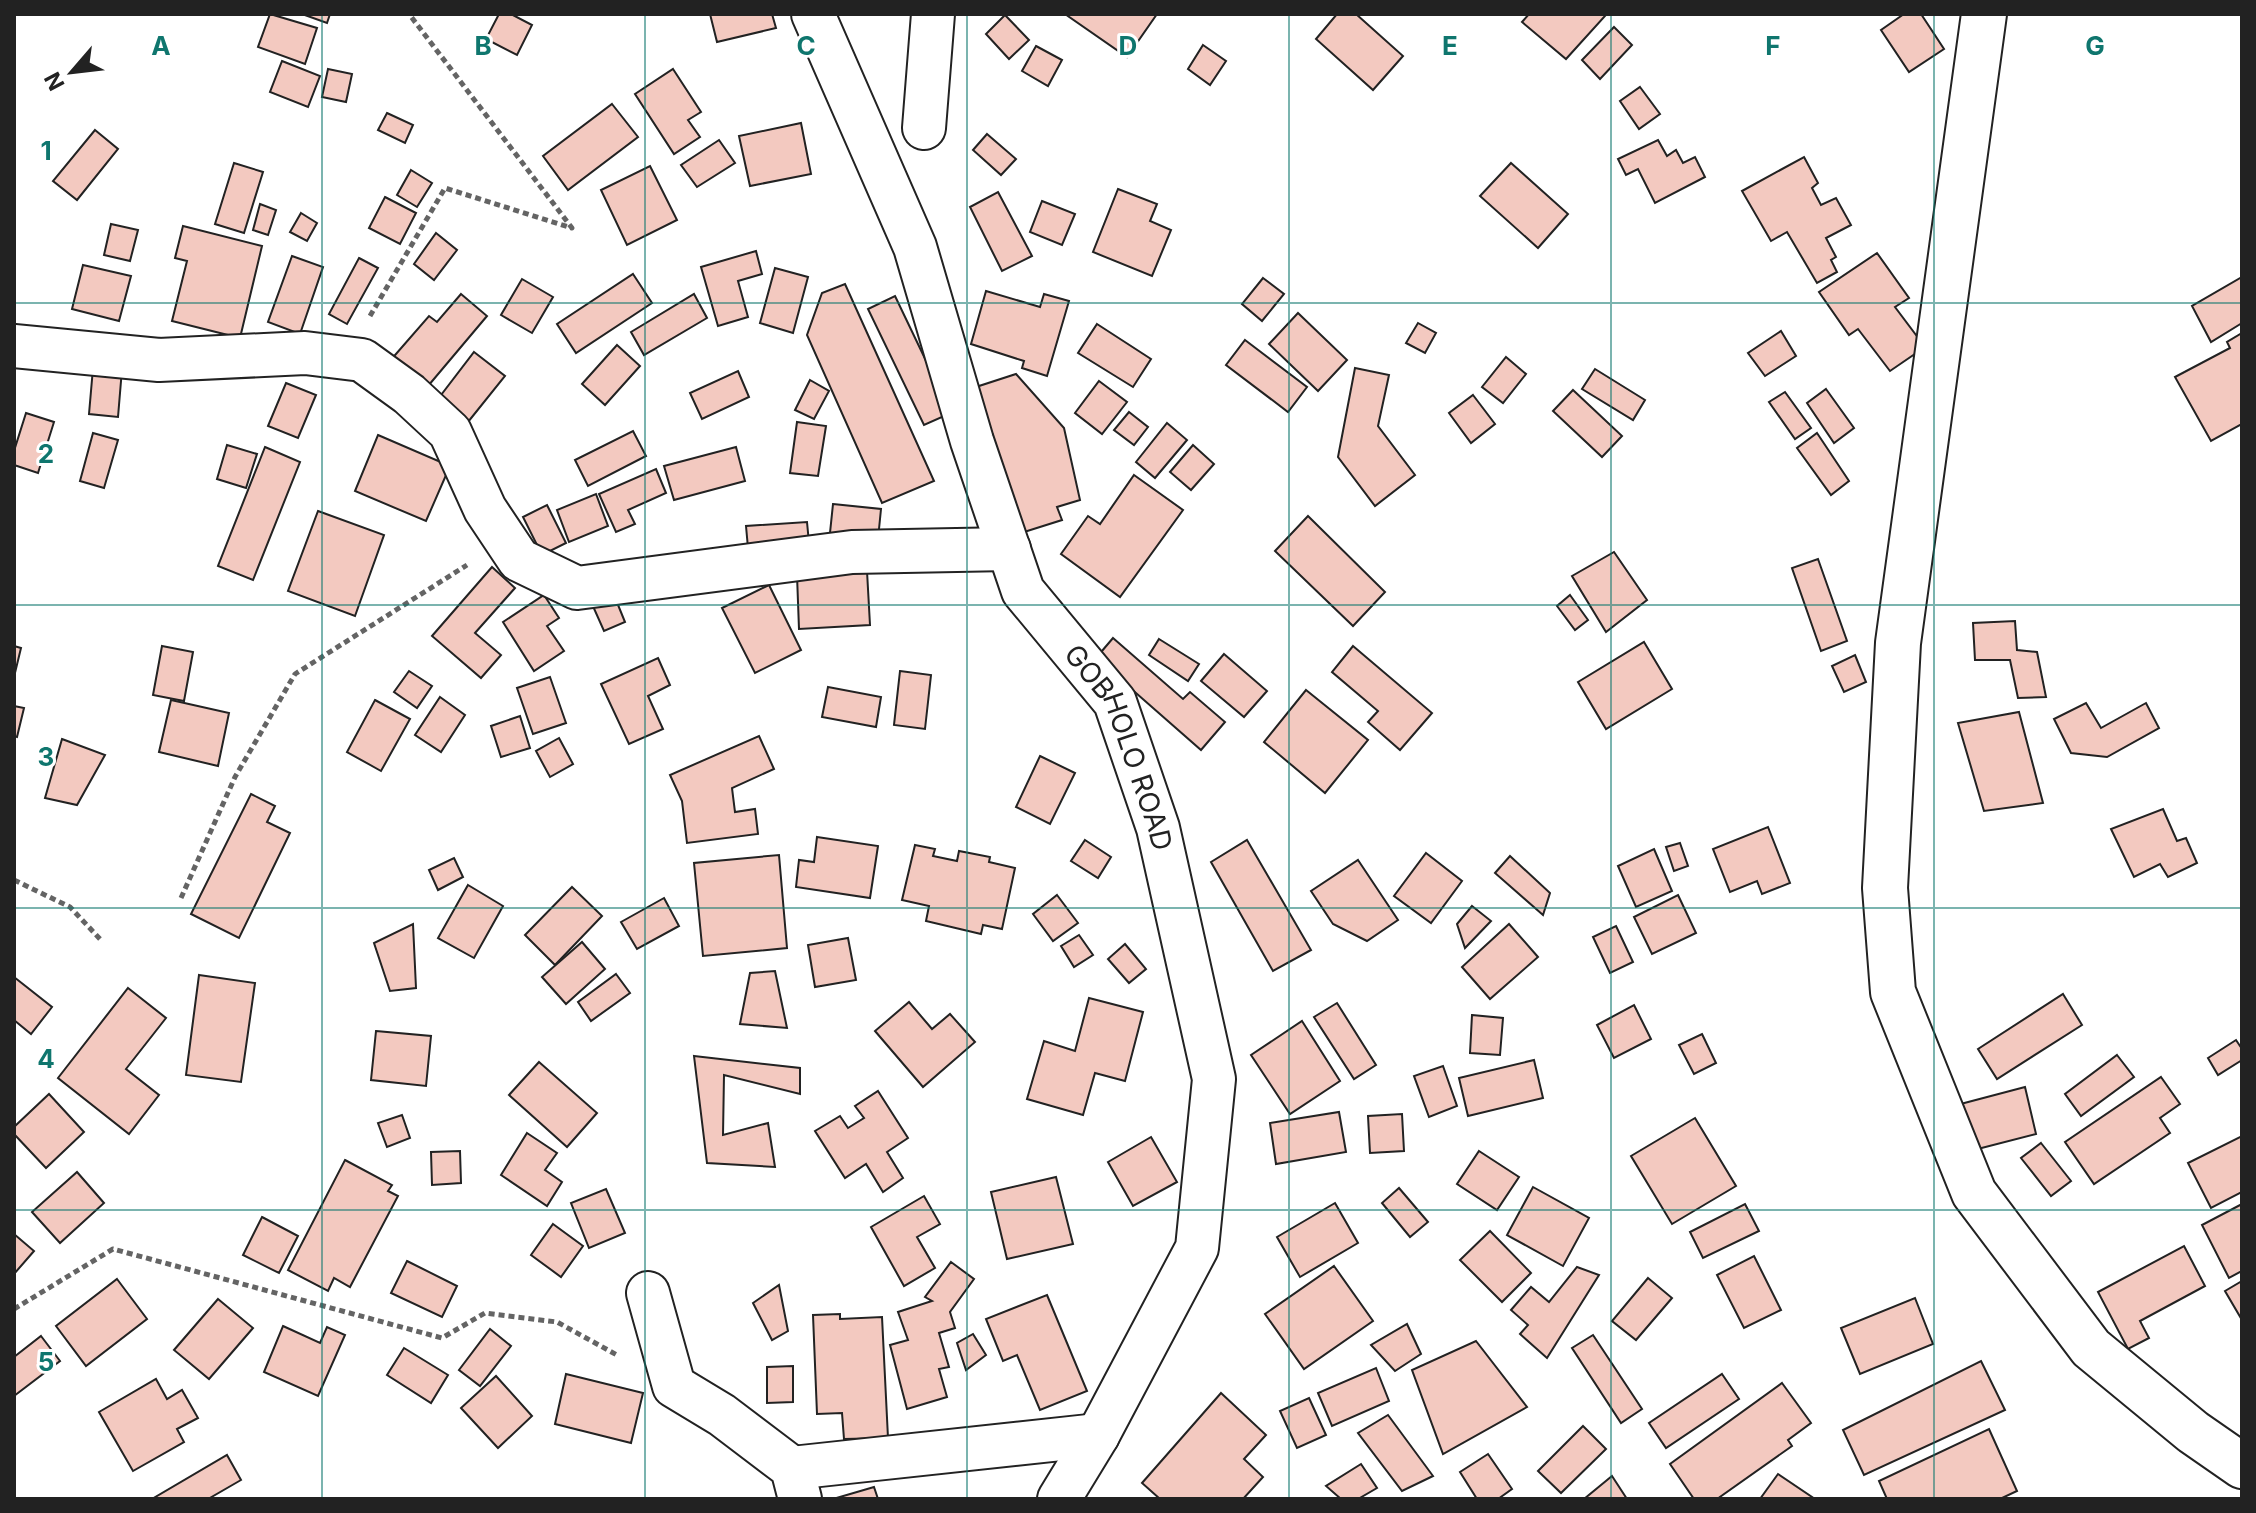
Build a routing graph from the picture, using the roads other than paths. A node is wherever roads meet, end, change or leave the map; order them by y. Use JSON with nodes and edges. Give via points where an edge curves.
{"nodes":[{"id":1,"x":813,"y":14,"type":"edge"},
{"id":2,"x":933,"y":14,"type":"edge"},
{"id":3,"x":1984,"y":14,"type":"edge"},
{"id":4,"x":924,"y":128,"type":"dead end"},
{"id":5,"x":14,"y":346,"type":"edge"},
{"id":6,"x":1009,"y":549,"type":"junction"},
{"id":7,"x":648,"y":1293,"type":"dead end"},
{"id":8,"x":1098,"y":1435,"type":"junction"},
{"id":9,"x":2242,"y":1466,"type":"edge"},
{"id":10,"x":796,"y":1483,"type":"edge"},
{"id":11,"x":1059,"y":1499,"type":"edge"}],
"edges":[{"from":1,"to":6,"type":"street","name":"GOBHOLO ROAD","via":[[915,247]]},
{"from":2,"to":4,"type":"street"},
{"from":3,"to":9,"type":"street","via":[[1898,643],[1885,888],[1893,992],[1974,1193],[2091,1348]]},
{"from":5,"to":6,"type":"street","via":[[159,360],[305,353],[362,360],[450,432],[485,509],[519,560],[577,588],[852,552]]},
{"from":6,"to":8,"type":"street","name":"GOBHOLO ROAD","via":[[1023,591],[1115,702],[1158,828],[1214,1079],[1197,1248]]},
{"from":7,"to":10,"type":"street","via":[[674,1386],[722,1415]]},
{"from":8,"to":10,"type":"street"},
{"from":8,"to":11,"type":"street","name":"GOBHOLO ROAD"}]}
